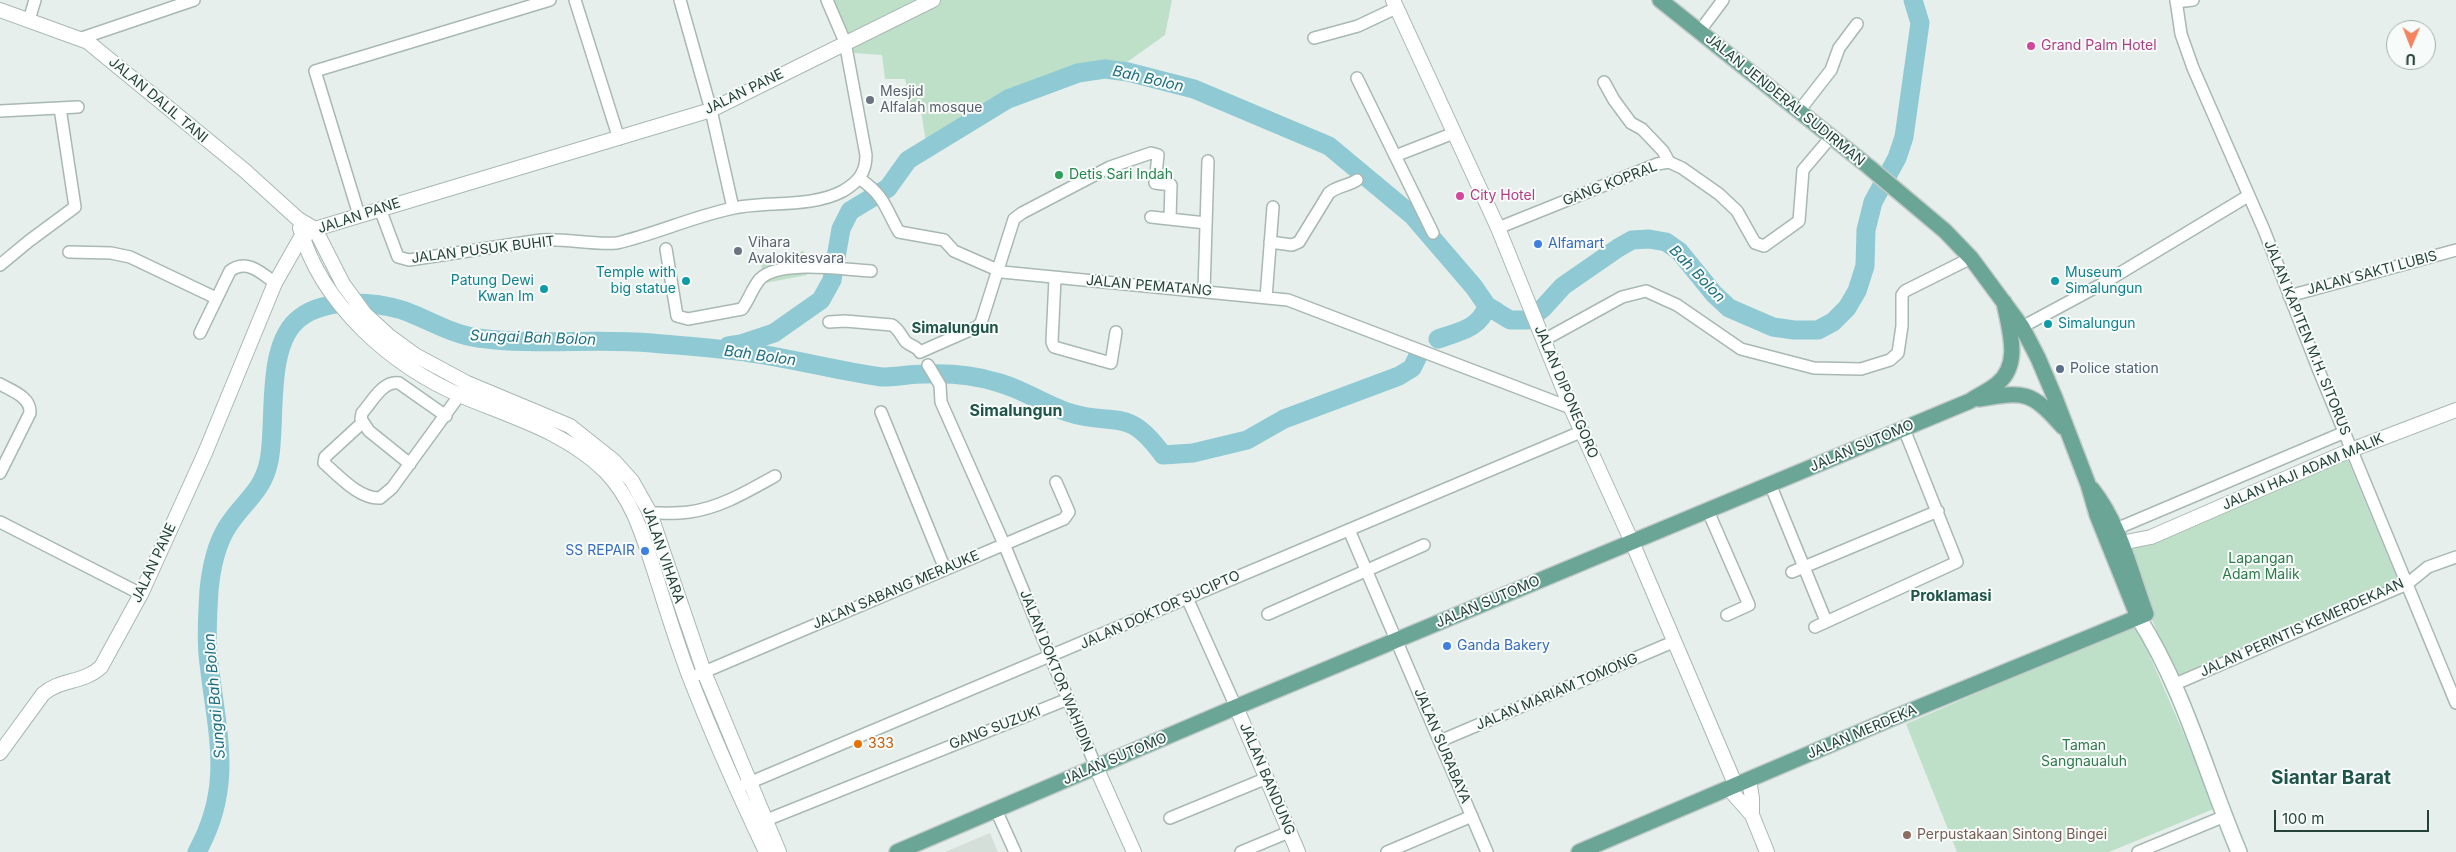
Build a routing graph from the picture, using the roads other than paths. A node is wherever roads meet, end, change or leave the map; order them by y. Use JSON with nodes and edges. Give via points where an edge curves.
{"nodes":[{"id":1,"x":35,"y":0,"type":"edge"},
{"id":2,"x":194,"y":0,"type":"edge"},
{"id":3,"x":550,"y":0,"type":"edge"},
{"id":4,"x":575,"y":0,"type":"edge"},
{"id":5,"x":680,"y":0,"type":"edge"},
{"id":6,"x":827,"y":0,"type":"edge"},
{"id":7,"x":933,"y":0,"type":"edge"},
{"id":8,"x":1660,"y":0,"type":"edge"},
{"id":9,"x":1723,"y":0,"type":"edge"},
{"id":10,"x":2193,"y":0,"type":"edge"},
{"id":11,"x":2176,"y":1,"type":"edge"},
{"id":12,"x":1395,"y":2,"type":"edge"},
{"id":13,"x":0,"y":10,"type":"edge"},
{"id":14,"x":28,"y":20,"type":"junction"},
{"id":15,"x":1857,"y":24,"type":"dead end"},
{"id":16,"x":1699,"y":32,"type":"junction"},
{"id":17,"x":1314,"y":38,"type":"dead end"},
{"id":18,"x":79,"y":39,"type":"junction"},
{"id":19,"x":846,"y":42,"type":"junction"},
{"id":20,"x":1357,"y":78,"type":"dead end"},
{"id":21,"x":1604,"y":82,"type":"dead end"},
{"id":22,"x":78,"y":107,"type":"dead end"},
{"id":23,"x":60,"y":108,"type":"junction"},
{"id":24,"x":711,"y":110,"type":"junction"},
{"id":25,"x":0,"y":111,"type":"edge"},
{"id":26,"x":1799,"y":111,"type":"junction"},
{"id":27,"x":1454,"y":133,"type":"junction"},
{"id":28,"x":1831,"y":137,"type":"junction"},
{"id":29,"x":619,"y":139,"type":"junction"},
{"id":30,"x":1395,"y":156,"type":"junction"},
{"id":31,"x":1208,"y":161,"type":"dead end"},
{"id":32,"x":1669,"y":162,"type":"junction"},
{"id":33,"x":860,"y":179,"type":"junction"},
{"id":34,"x":1357,"y":180,"type":"dead end"},
{"id":35,"x":2248,"y":196,"type":"junction"},
{"id":36,"x":1272,"y":206,"type":"dead end"},
{"id":37,"x":733,"y":208,"type":"junction"},
{"id":38,"x":380,"y":209,"type":"junction"},
{"id":39,"x":359,"y":215,"type":"junction"},
{"id":40,"x":1151,"y":218,"type":"dead end"},
{"id":41,"x":298,"y":219,"type":"junction"},
{"id":42,"x":1170,"y":219,"type":"junction"},
{"id":43,"x":1206,"y":223,"type":"junction"},
{"id":44,"x":1498,"y":228,"type":"junction"},
{"id":45,"x":315,"y":229,"type":"junction"},
{"id":46,"x":1433,"y":233,"type":"dead end"},
{"id":47,"x":303,"y":236,"type":"junction"},
{"id":48,"x":1270,"y":242,"type":"junction"},
{"id":49,"x":666,"y":249,"type":"dead end"},
{"id":50,"x":2456,"y":250,"type":"edge"},
{"id":51,"x":69,"y":252,"type":"dead end"},
{"id":52,"x":1971,"y":258,"type":"junction"},
{"id":53,"x":0,"y":266,"type":"edge"},
{"id":54,"x":1000,"y":270,"type":"junction"},
{"id":55,"x":871,"y":271,"type":"dead end"},
{"id":56,"x":1055,"y":278,"type":"junction"},
{"id":57,"x":276,"y":283,"type":"junction"},
{"id":58,"x":1204,"y":291,"type":"junction"},
{"id":59,"x":2289,"y":296,"type":"junction"},
{"id":60,"x":216,"y":298,"type":"junction"},
{"id":61,"x":1266,"y":298,"type":"junction"},
{"id":62,"x":2004,"y":302,"type":"junction"},
{"id":63,"x":361,"y":318,"type":"junction"},
{"id":64,"x":829,"y":322,"type":"dead end"},
{"id":65,"x":2022,"y":327,"type":"junction"},
{"id":66,"x":1116,"y":332,"type":"dead end"},
{"id":67,"x":200,"y":333,"type":"dead end"},
{"id":68,"x":1542,"y":337,"type":"junction"},
{"id":69,"x":928,"y":365,"type":"dead end"},
{"id":70,"x":0,"y":384,"type":"edge"},
{"id":71,"x":464,"y":390,"type":"junction"},
{"id":72,"x":1970,"y":401,"type":"junction"},
{"id":73,"x":1571,"y":408,"type":"junction"},
{"id":74,"x":2456,"y":410,"type":"edge"},
{"id":75,"x":881,"y":412,"type":"dead end"},
{"id":76,"x":446,"y":416,"type":"junction"},
{"id":77,"x":362,"y":423,"type":"junction"},
{"id":78,"x":1904,"y":428,"type":"junction"},
{"id":79,"x":1583,"y":431,"type":"junction"},
{"id":80,"x":2345,"y":432,"type":"junction"},
{"id":81,"x":2068,"y":433,"type":"junction"},
{"id":82,"x":2351,"y":450,"type":"junction"},
{"id":83,"x":410,"y":464,"type":"junction"},
{"id":84,"x":0,"y":472,"type":"edge"},
{"id":85,"x":774,"y":476,"type":"dead end"},
{"id":86,"x":1056,"y":482,"type":"dead end"},
{"id":87,"x":1770,"y":484,"type":"junction"},
{"id":88,"x":2088,"y":484,"type":"junction"},
{"id":89,"x":637,"y":503,"type":"junction"},
{"id":90,"x":1708,"y":511,"type":"junction"},
{"id":91,"x":1938,"y":511,"type":"junction"},
{"id":92,"x":650,"y":513,"type":"junction"},
{"id":93,"x":0,"y":522,"type":"edge"},
{"id":94,"x":2116,"y":529,"type":"junction"},
{"id":95,"x":1349,"y":530,"type":"junction"},
{"id":96,"x":2150,"y":537,"type":"junction"},
{"id":97,"x":1632,"y":542,"type":"junction"},
{"id":98,"x":1004,"y":544,"type":"junction"},
{"id":99,"x":2121,"y":544,"type":"junction"},
{"id":100,"x":1424,"y":545,"type":"dead end"},
{"id":101,"x":2456,"y":557,"type":"edge"},
{"id":102,"x":2127,"y":559,"type":"junction"},
{"id":103,"x":1804,"y":567,"type":"junction"},
{"id":104,"x":945,"y":569,"type":"junction"},
{"id":105,"x":1367,"y":572,"type":"junction"},
{"id":106,"x":1792,"y":572,"type":"dead end"},
{"id":107,"x":2407,"y":584,"type":"junction"},
{"id":108,"x":141,"y":594,"type":"junction"},
{"id":109,"x":670,"y":596,"type":"junction"},
{"id":110,"x":1187,"y":598,"type":"junction"},
{"id":111,"x":1268,"y":614,"type":"dead end"},
{"id":112,"x":1727,"y":615,"type":"dead end"},
{"id":113,"x":2142,"y":616,"type":"junction"},
{"id":114,"x":1826,"y":622,"type":"junction"},
{"id":115,"x":1815,"y":627,"type":"dead end"},
{"id":116,"x":1397,"y":640,"type":"junction"},
{"id":117,"x":1673,"y":642,"type":"junction"},
{"id":118,"x":1051,"y":658,"type":"junction"},
{"id":119,"x":704,"y":672,"type":"junction"},
{"id":120,"x":690,"y":678,"type":"junction"},
{"id":121,"x":2173,"y":685,"type":"junction"},
{"id":122,"x":1068,"y":699,"type":"junction"},
{"id":123,"x":2456,"y":703,"type":"edge"},
{"id":124,"x":1236,"y":707,"type":"junction"},
{"id":125,"x":1440,"y":741,"type":"junction"},
{"id":126,"x":0,"y":753,"type":"edge"},
{"id":127,"x":1096,"y":767,"type":"junction"},
{"id":128,"x":1267,"y":778,"type":"junction"},
{"id":129,"x":743,"y":785,"type":"junction"},
{"id":130,"x":1738,"y":785,"type":"junction"},
{"id":131,"x":996,"y":810,"type":"junction"},
{"id":132,"x":1752,"y":815,"type":"junction"},
{"id":133,"x":1472,"y":816,"type":"junction"},
{"id":134,"x":2226,"y":816,"type":"junction"},
{"id":135,"x":1170,"y":818,"type":"dead end"},
{"id":136,"x":759,"y":823,"type":"junction"},
{"id":137,"x":1289,"y":832,"type":"junction"},
{"id":138,"x":766,"y":852,"type":"edge"},
{"id":139,"x":779,"y":852,"type":"edge"},
{"id":140,"x":897,"y":852,"type":"edge"},
{"id":141,"x":1015,"y":852,"type":"edge"},
{"id":142,"x":1134,"y":852,"type":"edge"},
{"id":143,"x":1241,"y":852,"type":"edge"},
{"id":144,"x":1298,"y":852,"type":"edge"},
{"id":145,"x":1387,"y":852,"type":"edge"},
{"id":146,"x":1488,"y":852,"type":"edge"},
{"id":147,"x":1579,"y":852,"type":"edge"},
{"id":148,"x":1767,"y":852,"type":"edge"},
{"id":149,"x":2138,"y":852,"type":"edge"},
{"id":150,"x":2239,"y":852,"type":"edge"}],
"edges":[{"from":1,"to":14,"type":"street"},
{"from":2,"to":18,"type":"street"},
{"from":3,"to":39,"type":"street","via":[[315,71]]},
{"from":4,"to":29,"type":"street"},
{"from":5,"to":24,"type":"street"},
{"from":6,"to":19,"type":"street"},
{"from":7,"to":19,"type":"street","name":"JALAN PANE"},
{"from":8,"to":16,"type":"main road","name":"JALAN JENDERAL SUDIRMAN"},
{"from":9,"to":16,"type":"street"},
{"from":10,"to":11,"type":"street"},
{"from":11,"to":35,"type":"street","name":"JALAN KAPITEN M.H. SITORUS","via":[[2181,34],[2193,68]]},
{"from":12,"to":17,"type":"street","via":[[1358,26]]},
{"from":12,"to":27,"type":"street","name":"JALAN DIPONEGORO"},
{"from":13,"to":14,"type":"street","name":"JALAN DALIL TANI"},
{"from":14,"to":18,"type":"street","name":"JALAN DALIL TANI"},
{"from":15,"to":26,"type":"street","via":[[1838,48],[1830,70]]},
{"from":16,"to":26,"type":"main road","name":"JALAN JENDERAL SUDIRMAN"},
{"from":18,"to":41,"type":"street","name":"JALAN DALIL TANI","via":[[96,48],[244,170]]},
{"from":19,"to":24,"type":"street","name":"JALAN PANE"},
{"from":19,"to":33,"type":"street","via":[[866,156],[866,168]]},
{"from":20,"to":30,"type":"street"},
{"from":21,"to":32,"type":"street","via":[[1631,123],[1642,129]]},
{"from":22,"to":23,"type":"street"},
{"from":23,"to":25,"type":"street"},
{"from":23,"to":53,"type":"street","via":[[75,207]]},
{"from":24,"to":29,"type":"street","name":"JALAN PANE"},
{"from":24,"to":37,"type":"street"},
{"from":26,"to":28,"type":"main road","name":"JALAN JENDERAL SUDIRMAN"},
{"from":27,"to":30,"type":"street"},
{"from":27,"to":44,"type":"street","name":"JALAN DIPONEGORO"},
{"from":28,"to":32,"type":"street","name":"GANG KOPRAL","via":[[1802,170],[1798,221],[1764,246],[1755,243],[1736,211],[1719,194]]},
{"from":28,"to":52,"type":"main road","name":"JALAN JENDERAL SUDIRMAN","via":[[1945,231]]},
{"from":29,"to":38,"type":"street","name":"JALAN PANE"},
{"from":30,"to":46,"type":"street"},
{"from":31,"to":43,"type":"street"},
{"from":32,"to":44,"type":"street","name":"GANG KOPRAL"},
{"from":33,"to":37,"type":"street","name":"JALAN PUSUK BUHIT","via":[[842,191],[819,198]]},
{"from":33,"to":54,"type":"street","name":"JALAN PEMATANG","via":[[874,188],[889,209],[899,232],[944,240],[954,251]]},
{"from":34,"to":48,"type":"street","via":[[1335,188],[1329,194],[1299,242],[1292,245]]},
{"from":35,"to":59,"type":"street","name":"JALAN KAPITEN M.H. SITORUS"},
{"from":35,"to":65,"type":"street","via":[[2102,284]]},
{"from":36,"to":48,"type":"street"},
{"from":37,"to":38,"type":"street","name":"JALAN PUSUK BUHIT","via":[[617,243],[547,239],[409,260],[398,257]]},
{"from":38,"to":39,"type":"street","name":"JALAN PANE"},
{"from":39,"to":45,"type":"street","name":"JALAN PANE"},
{"from":40,"to":42,"type":"street"},
{"from":41,"to":45,"type":"street","name":"JALAN DALIL TANI"},
{"from":41,"to":47,"type":"street"},
{"from":42,"to":43,"type":"street"},
{"from":42,"to":54,"type":"street","via":[[1171,185],[1156,183],[1158,155],[1151,152],[1110,167],[1014,219]]},
{"from":43,"to":58,"type":"street"},
{"from":44,"to":68,"type":"street","name":"JALAN DIPONEGORO"},
{"from":45,"to":47,"type":"street","name":"JALAN PANE"},
{"from":45,"to":63,"type":"street","name":"JALAN VIHARA"},
{"from":47,"to":57,"type":"street","name":"JALAN PANE"},
{"from":47,"to":63,"type":"street","name":"JALAN VIHARA","via":[[330,291]]},
{"from":48,"to":61,"type":"street"},
{"from":49,"to":55,"type":"street","via":[[677,316],[680,318],[736,312],[748,302],[761,278],[772,272],[802,267]]},
{"from":50,"to":59,"type":"street","name":"JALAN SAKTI LUBIS"},
{"from":51,"to":60,"type":"street","via":[[130,257]]},
{"from":52,"to":62,"type":"main road"},
{"from":52,"to":68,"type":"street","via":[[1905,291],[1902,295],[1898,353],[1890,360],[1861,369],[1814,368],[1741,349],[1677,305],[1646,291],[1622,297]]},
{"from":54,"to":56,"type":"street","name":"JALAN PEMATANG"},
{"from":54,"to":64,"type":"street","via":[[978,327],[920,352],[908,344],[892,325]]},
{"from":56,"to":58,"type":"street","name":"JALAN PEMATANG"},
{"from":56,"to":66,"type":"street","via":[[1054,347],[1111,363]]},
{"from":57,"to":60,"type":"street","via":[[248,266],[236,267],[230,271]]},
{"from":57,"to":108,"type":"street","name":"JALAN PANE","via":[[205,453]]},
{"from":58,"to":61,"type":"street","name":"JALAN PEMATANG"},
{"from":59,"to":80,"type":"street","name":"JALAN KAPITEN M.H. SITORUS"},
{"from":60,"to":67,"type":"street"},
{"from":61,"to":73,"type":"street","name":"JALAN PEMATANG","via":[[1296,303]]},
{"from":62,"to":65,"type":"main road"},
{"from":62,"to":72,"type":"main road","name":"JALAN SUTOMO","via":[[2012,361],[1998,384]]},
{"from":63,"to":71,"type":"street","name":"JALAN VIHARA","via":[[380,346],[408,367]]},
{"from":65,"to":81,"type":"main road"},
{"from":68,"to":73,"type":"street","name":"JALAN DIPONEGORO"},
{"from":69,"to":98,"type":"street","name":"JALAN DOKTOR WAHIDIN","via":[[940,385],[941,402]]},
{"from":70,"to":84,"type":"street","via":[[26,400],[30,407],[30,413]]},
{"from":71,"to":76,"type":"street"},
{"from":71,"to":89,"type":"street","name":"JALAN VIHARA","via":[[566,432]]},
{"from":72,"to":78,"type":"main road","name":"JALAN SUTOMO"},
{"from":72,"to":81,"type":"main road","via":[[2014,393],[2026,395],[2039,402]]},
{"from":73,"to":79,"type":"street","name":"JALAN DIPONEGORO"},
{"from":74,"to":82,"type":"street","name":"JALAN HAJI ADAM MALIK"},
{"from":75,"to":104,"type":"street"},
{"from":76,"to":77,"type":"street","via":[[399,382],[394,382],[387,384],[362,413]]},
{"from":76,"to":83,"type":"street"},
{"from":77,"to":83,"type":"street"},
{"from":77,"to":83,"type":"street","via":[[325,457],[324,463],[348,484],[369,497],[380,498]]},
{"from":78,"to":87,"type":"main road","name":"JALAN SUTOMO"},
{"from":78,"to":91,"type":"street"},
{"from":79,"to":95,"type":"street","name":"JALAN DOKTOR SUCIPTO"},
{"from":79,"to":97,"type":"street","name":"JALAN DIPONEGORO"},
{"from":80,"to":82,"type":"street","name":"JALAN KAPITEN M.H. SITORUS"},
{"from":80,"to":94,"type":"street"},
{"from":81,"to":88,"type":"main road"},
{"from":82,"to":96,"type":"street","name":"JALAN HAJI ADAM MALIK"},
{"from":82,"to":107,"type":"street","name":"JALAN KAPITEN M.H. SITORUS"},
{"from":85,"to":92,"type":"street","via":[[734,498],[709,507],[688,512]]},
{"from":86,"to":98,"type":"street","name":"JALAN SABANG MERAUKE","via":[[1069,507],[1067,516]]},
{"from":87,"to":90,"type":"main road","name":"JALAN SUTOMO"},
{"from":87,"to":103,"type":"street"},
{"from":88,"to":94,"type":"main road","via":[[2105,506]]},
{"from":88,"to":113,"type":"main road","via":[[2097,515]]},
{"from":89,"to":92,"type":"street","name":"JALAN VIHARA"},
{"from":89,"to":109,"type":"street","name":"JALAN VIHARA"},
{"from":90,"to":97,"type":"main road","name":"JALAN SUTOMO"},
{"from":90,"to":112,"type":"street","via":[[1749,605]]},
{"from":91,"to":103,"type":"street"},
{"from":91,"to":114,"type":"street","via":[[1958,560],[1956,563]]},
{"from":92,"to":109,"type":"street","name":"JALAN VIHARA"},
{"from":93,"to":108,"type":"street"},
{"from":94,"to":99,"type":"main road"},
{"from":95,"to":105,"type":"street","name":"JALAN SURABAYA"},
{"from":95,"to":110,"type":"street","name":"JALAN DOKTOR SUCIPTO"},
{"from":96,"to":99,"type":"street"},
{"from":96,"to":102,"type":"street"},
{"from":97,"to":116,"type":"main road","name":"JALAN SUTOMO"},
{"from":97,"to":117,"type":"street","name":"JALAN DIPONEGORO"},
{"from":98,"to":104,"type":"street","name":"JALAN SABANG MERAUKE"},
{"from":98,"to":118,"type":"street","name":"JALAN DOKTOR WAHIDIN"},
{"from":99,"to":102,"type":"main road"},
{"from":100,"to":105,"type":"street"},
{"from":101,"to":107,"type":"street","name":"JALAN PERINTIS KEMERDEKAAN","via":[[2428,567]]},
{"from":102,"to":113,"type":"main road"},
{"from":103,"to":106,"type":"street"},
{"from":103,"to":114,"type":"street"},
{"from":104,"to":119,"type":"street","name":"JALAN SABANG MERAUKE"},
{"from":105,"to":111,"type":"street"},
{"from":105,"to":116,"type":"street","name":"JALAN SURABAYA"},
{"from":107,"to":121,"type":"street","name":"JALAN PERINTIS KEMERDEKAAN"},
{"from":107,"to":123,"type":"street","name":"JALAN KAPITEN M.H. SITORUS"},
{"from":108,"to":126,"type":"street","name":"JALAN PANE","via":[[101,667],[94,674],[50,688],[42,694]]},
{"from":109,"to":119,"type":"street","name":"JALAN VIHARA"},
{"from":109,"to":120,"type":"street","name":"JALAN VIHARA"},
{"from":110,"to":118,"type":"street","name":"JALAN DOKTOR SUCIPTO"},
{"from":110,"to":124,"type":"street"},
{"from":113,"to":121,"type":"main road"},
{"from":113,"to":130,"type":"main road","name":"JALAN MERDEKA"},
{"from":114,"to":115,"type":"street"},
{"from":116,"to":124,"type":"main road","name":"JALAN SUTOMO"},
{"from":116,"to":125,"type":"street","name":"JALAN SURABAYA"},
{"from":117,"to":125,"type":"street","name":"JALAN MARIAM TOMONG"},
{"from":117,"to":130,"type":"street","name":"JALAN DIPONEGORO"},
{"from":118,"to":122,"type":"street","name":"JALAN DOKTOR WAHIDIN"},
{"from":118,"to":129,"type":"street","name":"JALAN DOKTOR SUCIPTO"},
{"from":119,"to":120,"type":"street","name":"JALAN SABANG MERAUKE"},
{"from":119,"to":129,"type":"street","name":"JALAN VIHARA"},
{"from":120,"to":129,"type":"street","name":"JALAN VIHARA"},
{"from":121,"to":134,"type":"main road"},
{"from":122,"to":127,"type":"street","name":"JALAN DOKTOR WAHIDIN"},
{"from":122,"to":136,"type":"street","name":"GANG SUZUKI"},
{"from":124,"to":127,"type":"main road","name":"JALAN SUTOMO"},
{"from":124,"to":128,"type":"street","name":"JALAN BANDUNG"},
{"from":125,"to":133,"type":"street","name":"JALAN SURABAYA"},
{"from":127,"to":131,"type":"main road","name":"JALAN SUTOMO"},
{"from":127,"to":142,"type":"street","name":"JALAN DOKTOR WAHIDIN"},
{"from":128,"to":135,"type":"street"},
{"from":128,"to":137,"type":"street","name":"JALAN BANDUNG"},
{"from":129,"to":136,"type":"street","name":"JALAN VIHARA"},
{"from":130,"to":132,"type":"street","name":"JALAN DIPONEGORO"},
{"from":130,"to":132,"type":"street","name":"JALAN DIPONEGORO","via":[[1752,798]]},
{"from":130,"to":147,"type":"main road","name":"JALAN MERDEKA"},
{"from":131,"to":140,"type":"main road","name":"JALAN SUTOMO"},
{"from":131,"to":141,"type":"street"},
{"from":132,"to":148,"type":"street","name":"JALAN DIPONEGORO"},
{"from":133,"to":145,"type":"street"},
{"from":133,"to":146,"type":"street","name":"JALAN SURABAYA"},
{"from":134,"to":149,"type":"street"},
{"from":134,"to":150,"type":"main road"},
{"from":136,"to":138,"type":"street","name":"JALAN VIHARA"},
{"from":136,"to":139,"type":"street","name":"JALAN VIHARA"},
{"from":137,"to":143,"type":"street"},
{"from":137,"to":144,"type":"street","name":"JALAN BANDUNG"}]}
